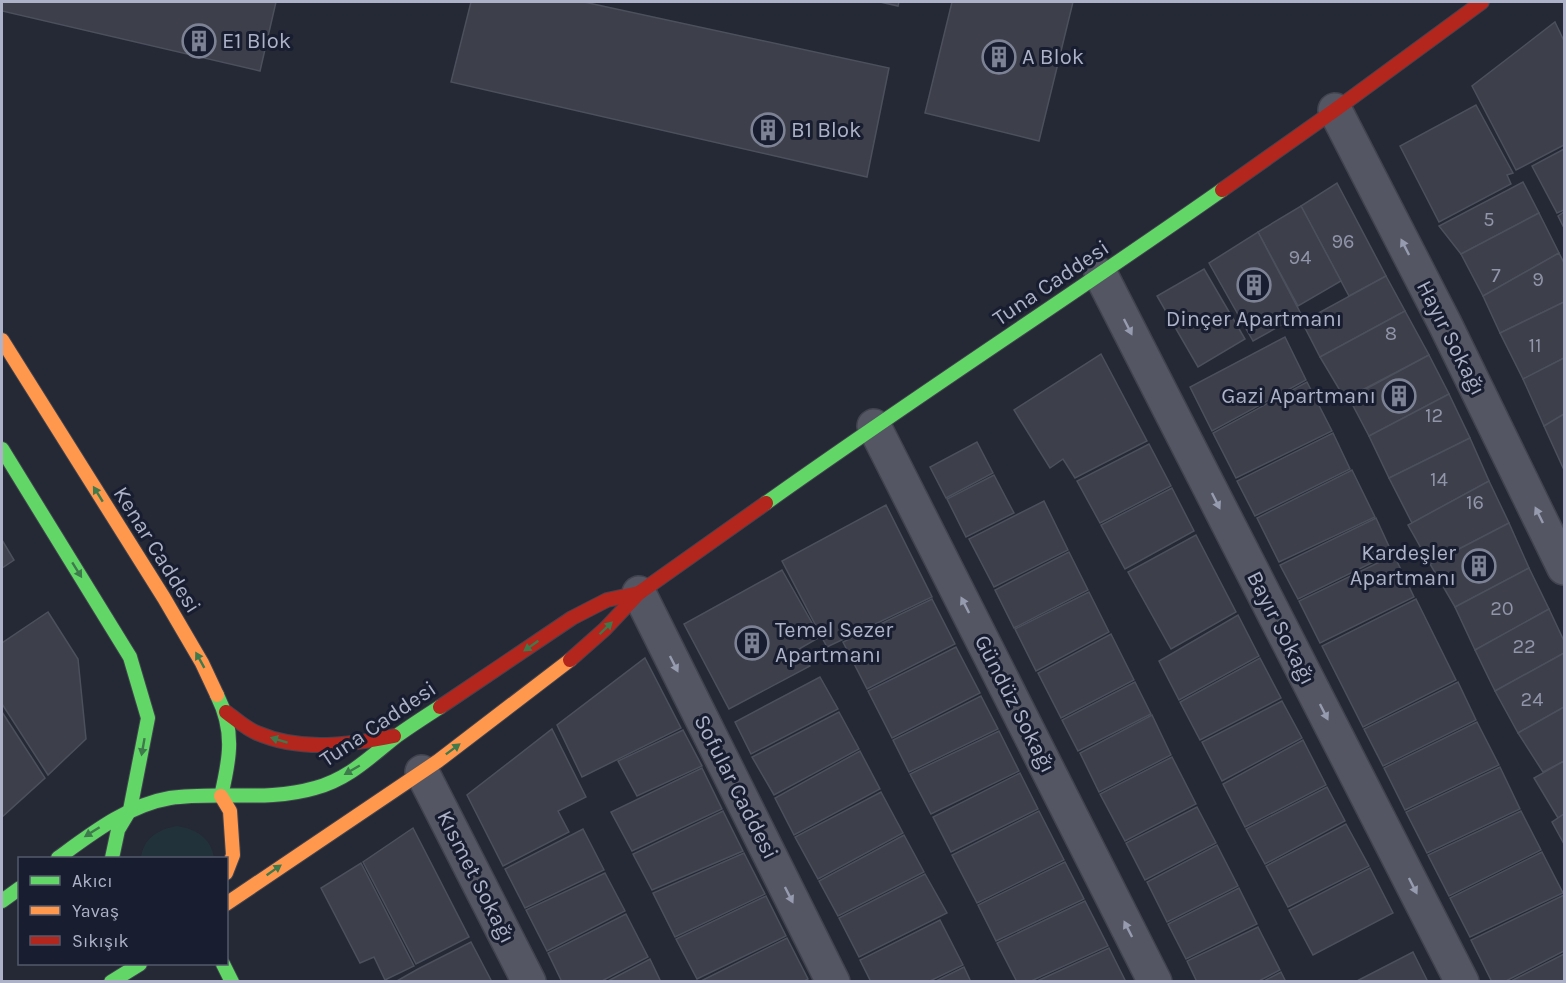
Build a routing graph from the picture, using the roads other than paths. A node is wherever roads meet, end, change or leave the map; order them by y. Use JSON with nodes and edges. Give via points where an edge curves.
{"nodes":[{"id":1,"x":1482,"y":2,"type":"edge"},
{"id":2,"x":1335,"y":110,"type":"junction"},
{"id":3,"x":1101,"y":275,"type":"junction"},
{"id":4,"x":2,"y":340,"type":"edge"},
{"id":5,"x":874,"y":426,"type":"junction"},
{"id":6,"x":2,"y":449,"type":"edge"},
{"id":7,"x":1564,"y":568,"type":"edge"},
{"id":8,"x":639,"y":593,"type":"junction"},
{"id":9,"x":226,"y":712,"type":"junction"},
{"id":10,"x":398,"y":735,"type":"junction"},
{"id":11,"x":422,"y":772,"type":"junction"},
{"id":12,"x":221,"y":796,"type":"junction"},
{"id":13,"x":130,"y":810,"type":"junction"},
{"id":14,"x":59,"y":857,"type":"edge"},
{"id":15,"x":112,"y":857,"type":"edge"},
{"id":16,"x":228,"y":868,"type":"edge"},
{"id":17,"x":18,"y":889,"type":"edge"},
{"id":18,"x":2,"y":901,"type":"edge"},
{"id":19,"x":228,"y":903,"type":"edge"},
{"id":20,"x":137,"y":965,"type":"edge"},
{"id":21,"x":224,"y":965,"type":"edge"},
{"id":22,"x":111,"y":981,"type":"edge"},
{"id":23,"x":232,"y":981,"type":"edge"},
{"id":24,"x":529,"y":981,"type":"edge"},
{"id":25,"x":832,"y":981,"type":"edge"},
{"id":26,"x":1155,"y":981,"type":"edge"},
{"id":27,"x":1461,"y":981,"type":"edge"}],
"edges":[{"from":1,"to":2,"type":"main road","name":"Tuna Caddesi"},
{"from":2,"to":3,"type":"main road","name":"Tuna Caddesi"},
{"from":7,"to":2,"type":"street","name":"Hayır Sokağı","one_way":true},
{"from":3,"to":5,"type":"main road","name":"Tuna Caddesi"},
{"from":3,"to":27,"type":"street","name":"Bayır Sokağı","one_way":true},
{"from":9,"to":4,"type":"main road","name":"Kenar Caddesi","one_way":true,"via":[[164,598]]},
{"from":5,"to":8,"type":"main road","name":"Tuna Caddesi"},
{"from":26,"to":5,"type":"street","name":"Gündüz Sokağı","one_way":true},
{"from":6,"to":13,"type":"main road","one_way":true,"via":[[130,657],[148,718]]},
{"from":8,"to":10,"type":"main road","name":"Tuna Caddesi","one_way":true,"via":[[607,600],[572,618]]},
{"from":11,"to":8,"type":"main road","name":"Tuna Caddesi","one_way":true,"via":[[586,648]]},
{"from":8,"to":25,"type":"street","name":"Sofular Caddesi","one_way":true},
{"from":10,"to":9,"type":"main road","one_way":true,"via":[[358,744],[294,744],[256,733]]},
{"from":9,"to":12,"type":"main road","name":"Kenar Caddesi","via":[[229,762]]},
{"from":10,"to":12,"type":"main road","name":"Tuna Caddesi","one_way":true,"via":[[373,758],[328,784],[295,793]]},
{"from":19,"to":11,"type":"main road","name":"Tuna Caddesi","one_way":true},
{"from":11,"to":24,"type":"street","name":"Kısmet Sokağı"},
{"from":12,"to":13,"type":"main road","name":"Tuna Caddesi","via":[[162,800]]},
{"from":12,"to":16,"type":"main road","via":[[230,811],[233,855]]},
{"from":13,"to":14,"type":"main road","name":"Tuna Caddesi","one_way":true,"via":[[88,834]]},
{"from":13,"to":15,"type":"main road","via":[[118,830]]},
{"from":17,"to":18,"type":"main road"},
{"from":20,"to":22,"type":"main road"},
{"from":21,"to":23,"type":"main road"}]}
